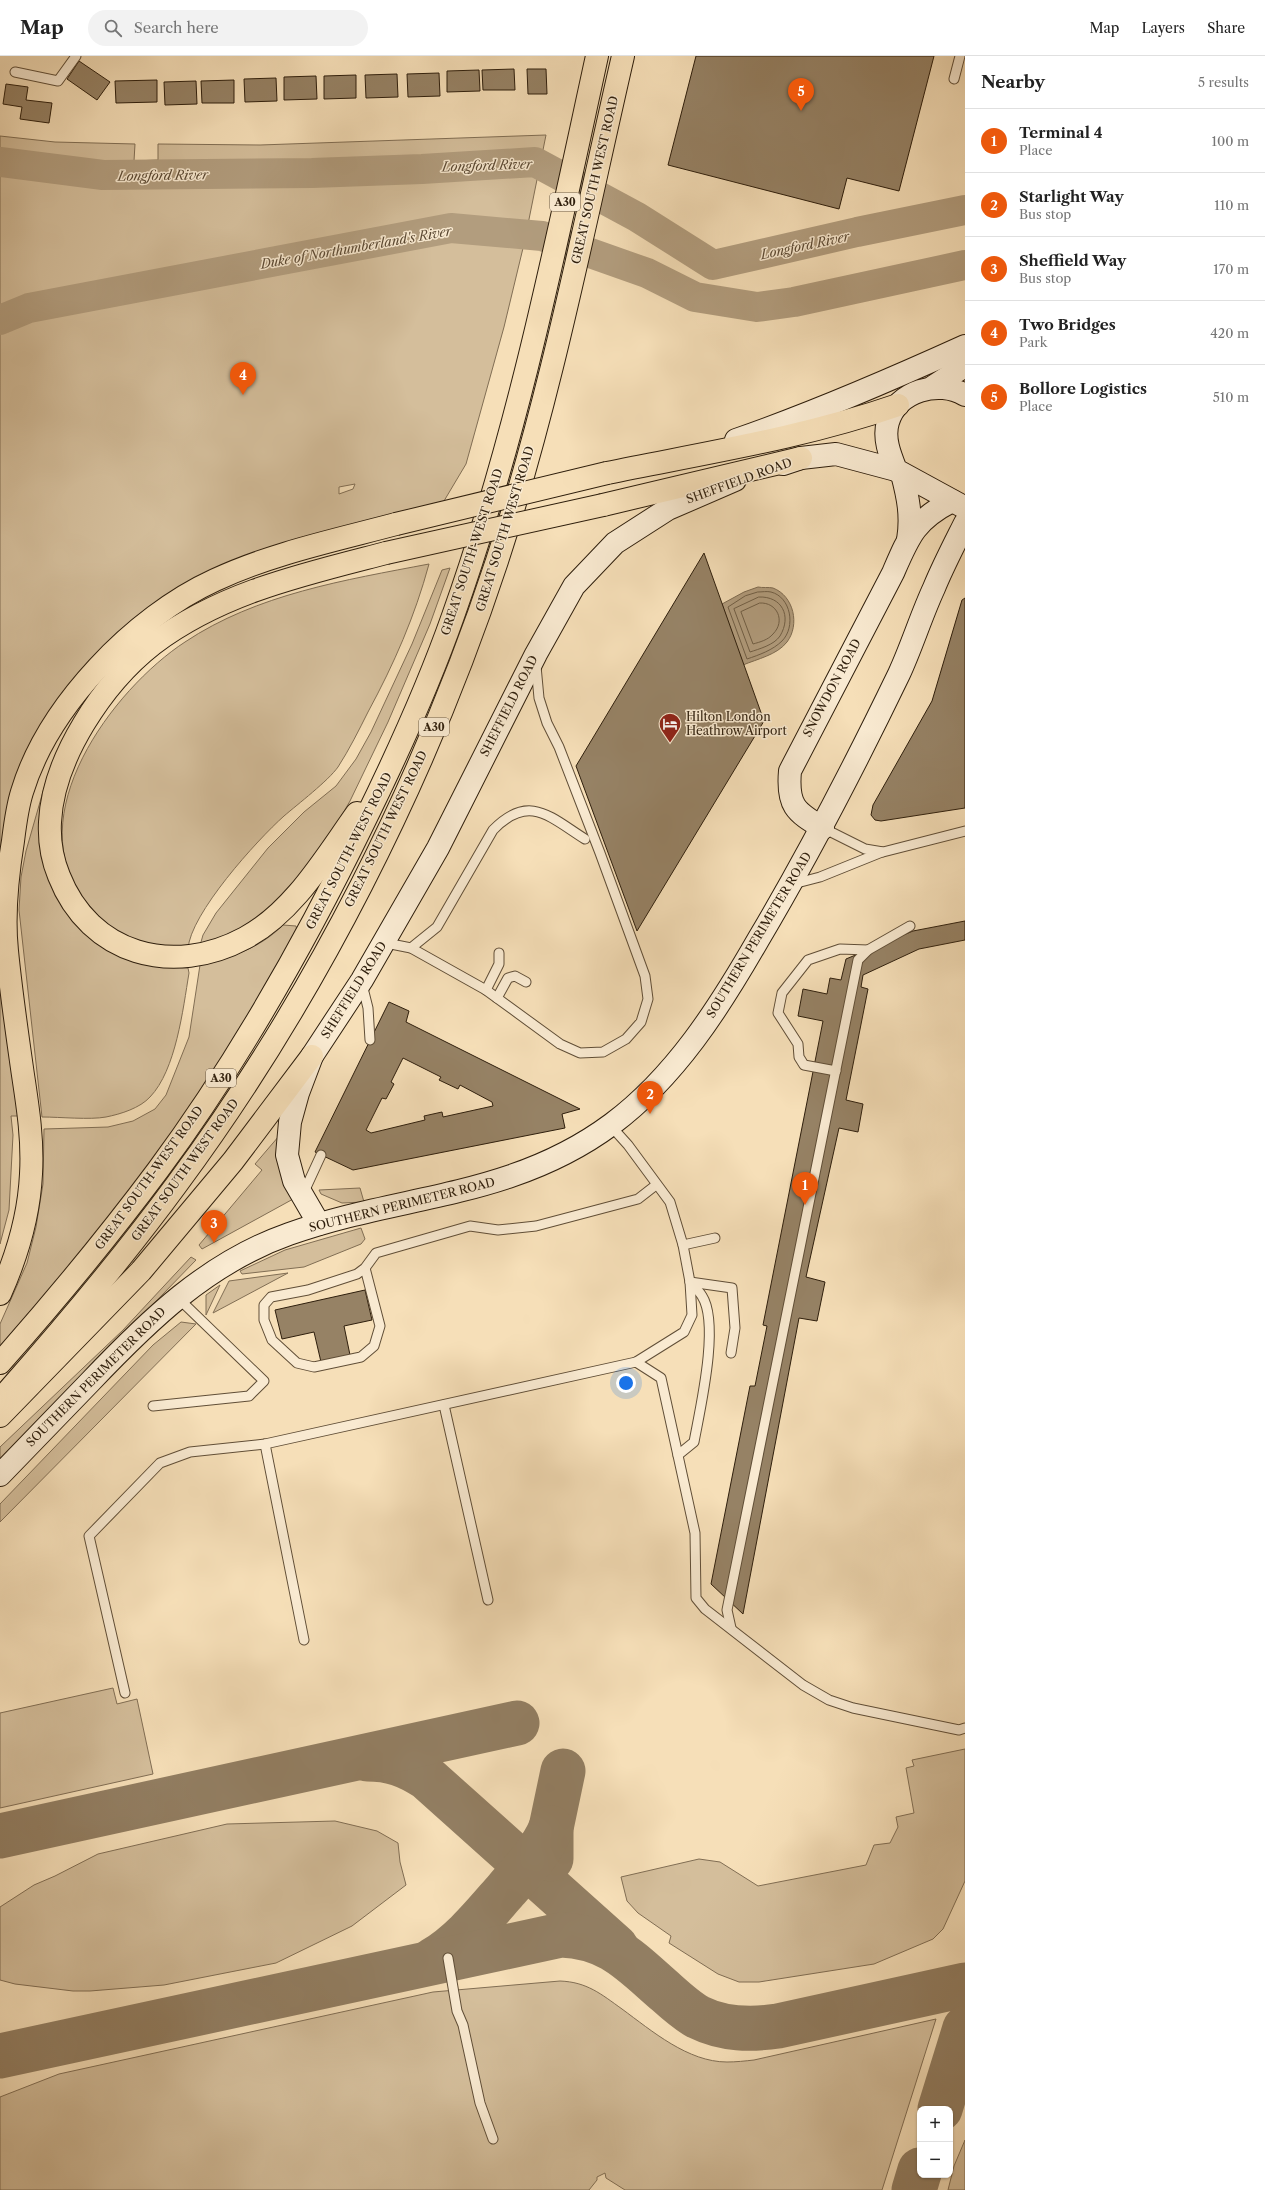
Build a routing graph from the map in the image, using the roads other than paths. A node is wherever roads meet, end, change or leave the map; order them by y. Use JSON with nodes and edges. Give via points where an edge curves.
{"nodes":[{"id":1,"x":76,"y":56,"type":"edge"},
{"id":2,"x":597,"y":56,"type":"edge"},
{"id":3,"x":623,"y":56,"type":"edge"},
{"id":4,"x":960,"y":56,"type":"edge"},
{"id":5,"x":14,"y":72,"type":"dead end"},
{"id":6,"x":954,"y":79,"type":"dead end"},
{"id":7,"x":551,"y":264,"type":"joint"},
{"id":8,"x":965,"y":346,"type":"edge"},
{"id":9,"x":965,"y":366,"type":"edge"},
{"id":10,"x":934,"y":386,"type":"junction"},
{"id":11,"x":965,"y":395,"type":"edge"},
{"id":12,"x":898,"y":405,"type":"junction"},
{"id":13,"x":685,"y":457,"type":"junction"},
{"id":14,"x":801,"y":458,"type":"junction"},
{"id":15,"x":899,"y":472,"type":"junction"},
{"id":16,"x":959,"y":504,"type":"edge"},
{"id":17,"x":965,"y":524,"type":"edge"},
{"id":18,"x":908,"y":540,"type":"junction"},
{"id":19,"x":536,"y":654,"type":"junction"},
{"id":20,"x":393,"y":763,"type":"junction"},
{"id":21,"x":822,"y":828,"type":"junction"},
{"id":22,"x":965,"y":831,"type":"edge"},
{"id":23,"x":585,"y":839,"type":"dead end"},
{"id":24,"x":884,"y":852,"type":"junction"},
{"id":25,"x":791,"y":884,"type":"junction"},
{"id":26,"x":910,"y":926,"type":"dead end"},
{"id":27,"x":383,"y":946,"type":"junction"},
{"id":28,"x":411,"y":948,"type":"junction"},
{"id":29,"x":868,"y":950,"type":"junction"},
{"id":30,"x":499,"y":953,"type":"dead end"},
{"id":31,"x":362,"y":980,"type":"junction"},
{"id":32,"x":526,"y":982,"type":"dead end"},
{"id":33,"x":486,"y":990,"type":"junction"},
{"id":34,"x":497,"y":998,"type":"junction"},
{"id":35,"x":370,"y":1040,"type":"dead end"},
{"id":36,"x":312,"y":1056,"type":"junction"},
{"id":37,"x":836,"y":1071,"type":"junction"},
{"id":38,"x":610,"y":1125,"type":"junction"},
{"id":39,"x":320,"y":1155,"type":"dead end"},
{"id":40,"x":656,"y":1185,"type":"junction"},
{"id":41,"x":302,"y":1197,"type":"junction"},
{"id":42,"x":319,"y":1224,"type":"junction"},
{"id":43,"x":715,"y":1238,"type":"dead end"},
{"id":44,"x":683,"y":1245,"type":"junction"},
{"id":45,"x":365,"y":1268,"type":"junction"},
{"id":46,"x":690,"y":1282,"type":"junction"},
{"id":47,"x":0,"y":1294,"type":"edge"},
{"id":48,"x":177,"y":1297,"type":"junction"},
{"id":49,"x":731,"y":1353,"type":"dead end"},
{"id":50,"x":636,"y":1362,"type":"junction"},
{"id":51,"x":0,"y":1363,"type":"edge"},
{"id":52,"x":0,"y":1400,"type":"edge"},
{"id":53,"x":444,"y":1404,"type":"junction"},
{"id":54,"x":154,"y":1406,"type":"dead end"},
{"id":55,"x":0,"y":1416,"type":"edge"},
{"id":56,"x":265,"y":1444,"type":"junction"},
{"id":57,"x":678,"y":1455,"type":"junction"},
{"id":58,"x":0,"y":1475,"type":"edge"},
{"id":59,"x":488,"y":1600,"type":"dead end"},
{"id":60,"x":731,"y":1628,"type":"junction"},
{"id":61,"x":304,"y":1640,"type":"dead end"},
{"id":62,"x":125,"y":1693,"type":"dead end"},
{"id":63,"x":965,"y":1728,"type":"edge"},
{"id":64,"x":448,"y":1958,"type":"dead end"},
{"id":65,"x":493,"y":2139,"type":"dead end"}],
"edges":[{"from":1,"to":5,"type":"lane","via":[[58,81]]},
{"from":2,"to":7,"type":"highway","name":"GREAT SOUTH WEST ROAD","number":"A30"},
{"from":3,"to":52,"type":"highway","name":"GREAT SOUTH WEST ROAD","number":"A30","via":[[574,275],[522,479],[474,626],[416,772],[332,940],[233,1104],[179,1182],[86,1301]]},
{"from":4,"to":6,"type":"lane"},
{"from":7,"to":20,"type":"highway","name":"GREAT SOUTH-WEST ROAD","number":"A30","via":[[536,329],[473,558],[452,619]]},
{"from":8,"to":13,"type":"street","via":[[778,426]]},
{"from":9,"to":10,"type":"street"},
{"from":10,"to":11,"type":"street"},
{"from":10,"to":12,"type":"street","via":[[914,394]]},
{"from":12,"to":13,"type":"highway","via":[[851,421],[786,438]]},
{"from":12,"to":15,"type":"street","name":"SNOWDON ROAD","via":[[888,422],[886,439]]},
{"from":13,"to":47,"type":"highway","bridge":true,"via":[[607,473],[292,551],[216,580],[176,601],[133,633],[108,657],[56,722],[34,761],[21,793],[6,889],[5,920],[7,957],[30,1125],[31,1176],[18,1246]]},
{"from":14,"to":15,"type":"street","name":"SHEFFIELD ROAD","via":[[836,454]]},
{"from":14,"to":19,"type":"street","name":"SHEFFIELD ROAD","via":[[730,482],[668,509],[615,543],[574,586]]},
{"from":14,"to":20,"type":"highway","bridge":true,"via":[[386,553],[244,593],[195,617],[152,645],[118,678],[77,736],[63,764],[52,799],[50,845],[55,865],[71,901],[112,941],[147,954],[169,957],[192,957],[221,950],[269,922],[290,902]]},
{"from":15,"to":16,"type":"street","name":"SHEFFIELD ROAD"},
{"from":15,"to":18,"type":"street","name":"SNOWDON ROAD","via":[[910,502]]},
{"from":16,"to":18,"type":"street","name":"SNOWDON ROAD","via":[[934,510],[919,523]]},
{"from":17,"to":21,"type":"street","name":"SOUTHERN PERIMETER ROAD","via":[[935,584],[901,670]]},
{"from":18,"to":21,"type":"street","name":"SNOWDON ROAD","via":[[790,771],[789,784],[794,806],[800,815]]},
{"from":19,"to":27,"type":"street","name":"SHEFFIELD ROAD","via":[[438,848]]},
{"from":19,"to":34,"type":"lane","via":[[537,688],[547,723],[559,747],[628,926],[645,976],[648,999],[641,1022],[626,1039],[603,1052],[580,1053],[560,1044]]},
{"from":20,"to":51,"type":"highway","name":"GREAT SOUTH-WEST ROAD","number":"A30","via":[[311,928],[213,1090],[159,1168],[102,1243]]},
{"from":21,"to":24,"type":"lane","via":[[865,849]]},
{"from":21,"to":25,"type":"street","name":"SOUTHERN PERIMETER ROAD"},
{"from":22,"to":24,"type":"lane"},
{"from":23,"to":28,"type":"lane","via":[[541,812],[524,810],[504,819],[493,830],[437,927]]},
{"from":24,"to":25,"type":"lane","via":[[820,877]]},
{"from":25,"to":38,"type":"street","name":"SOUTHERN PERIMETER ROAD","via":[[709,1020],[663,1078]]},
{"from":26,"to":29,"type":"lane"},
{"from":27,"to":28,"type":"lane","via":[[391,944]]},
{"from":27,"to":31,"type":"street","name":"SHEFFIELD ROAD"},
{"from":28,"to":33,"type":"lane"},
{"from":29,"to":37,"type":"lane","via":[[858,960]]},
{"from":29,"to":37,"type":"lane","via":[[840,949],[808,960],[782,993],[778,1013],[798,1044],[799,1056],[804,1065]]},
{"from":30,"to":33,"type":"lane","via":[[499,964]]},
{"from":31,"to":35,"type":"lane","via":[[368,1008]]},
{"from":31,"to":36,"type":"street","name":"SHEFFIELD ROAD"},
{"from":32,"to":34,"type":"lane","via":[[515,976],[508,978]]},
{"from":33,"to":34,"type":"lane"},
{"from":36,"to":41,"type":"street","name":"SHEFFIELD ROAD","via":[[293,1109],[287,1155]]},
{"from":36,"to":55,"type":"highway","via":[[233,1161],[141,1271]]},
{"from":37,"to":60,"type":"lane","via":[[727,1610]]},
{"from":38,"to":40,"type":"lane","via":[[628,1145]]},
{"from":38,"to":42,"type":"street","name":"SOUTHERN PERIMETER ROAD","via":[[556,1159],[492,1184]]},
{"from":39,"to":41,"type":"lane"},
{"from":40,"to":44,"type":"lane","via":[[670,1202]]},
{"from":40,"to":45,"type":"lane","via":[[638,1199],[536,1226],[498,1230],[470,1226],[376,1253]]},
{"from":41,"to":42,"type":"street","name":"SHEFFIELD ROAD"},
{"from":42,"to":48,"type":"street","name":"SOUTHERN PERIMETER ROAD","via":[[246,1252]]},
{"from":43,"to":44,"type":"lane"},
{"from":44,"to":46,"type":"lane"},
{"from":45,"to":45,"type":"lane","via":[[357,1274],[308,1290],[271,1297],[264,1305],[264,1320],[272,1340],[297,1363],[314,1367],[361,1357],[374,1346],[380,1326]]},
{"from":46,"to":49,"type":"lane","via":[[732,1288],[735,1328]]},
{"from":46,"to":50,"type":"lane","via":[[692,1315],[684,1332]]},
{"from":46,"to":57,"type":"lane","via":[[703,1296],[707,1307],[710,1340],[694,1442]]},
{"from":48,"to":54,"type":"lane","via":[[264,1381],[249,1396]]},
{"from":48,"to":58,"type":"street","name":"SOUTHERN PERIMETER ROAD","via":[[137,1333]]},
{"from":50,"to":53,"type":"lane"},
{"from":50,"to":57,"type":"lane","via":[[661,1378]]},
{"from":53,"to":56,"type":"lane"},
{"from":53,"to":59,"type":"lane"},
{"from":56,"to":61,"type":"lane"},
{"from":56,"to":62,"type":"lane","via":[[190,1452],[160,1463],[89,1536]]},
{"from":57,"to":60,"type":"lane","via":[[695,1533],[696,1598],[705,1609]]},
{"from":60,"to":63,"type":"lane","via":[[803,1686],[829,1700],[853,1708],[959,1730]]},
{"from":64,"to":65,"type":"lane","via":[[457,2011],[463,2025],[480,2103]]}]}
